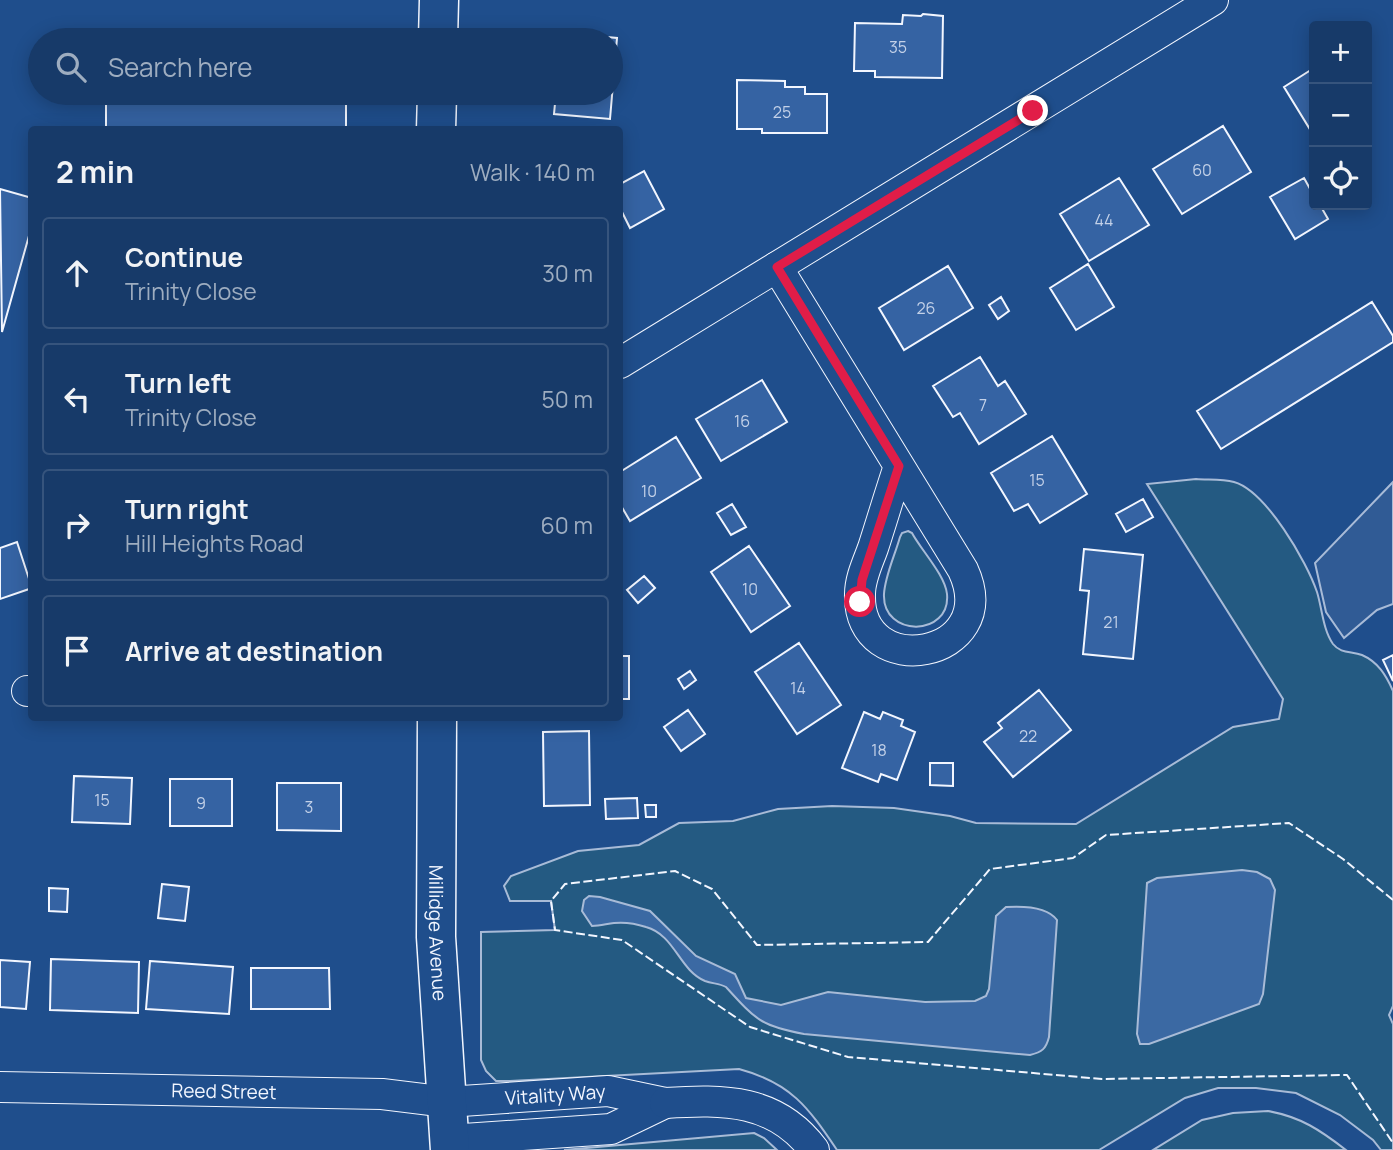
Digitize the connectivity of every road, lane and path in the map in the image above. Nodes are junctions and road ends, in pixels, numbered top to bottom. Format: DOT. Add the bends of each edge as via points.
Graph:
graph roads {
  1 [pos="439,0"];
  2 [pos="1213,0"];
  3 [pos="438,28"];
  4 [pos="437,105"];
  5 [pos="436,126"];
  6 [pos="777,267"];
  7 [pos="623,361"];
  8 [pos="899,466"];
  9 [pos="438,721"];
  10 [pos="0,1087"];
  11 [pos="447,1102"];
  12 [pos="665,1103"];
  13 [pos="449,1145"];
  14 [pos="814,1150"];
  1 -- 3 [label="street"];
  2 -- 6 [label="street"];
  4 -- 5 [label="street"];
  6 -- 7 [label="street"];
  6 -- 8 [label="street"];
  8 -- 8 [label="street" via="862,580 860,602 866,622 880,639 918,652 953,637 962,626 971,595 963,570"];
  9 -- 11 [label="street, Millidge Avenue" via="436,937"];
  10 -- 11 [label="street, Reed Street" via="382,1094"];
  11 -- 12 [label="street, Vitality Way" via="608,1091"];
  11 -- 13 [label="street, Millidge Avenue"];
  12 -- 13 [label="street, Vitality Way" via="611,1129"];
  12 -- 14 [label="street, Vitality Way" via="739,1104 774,1114 801,1133"];
}
